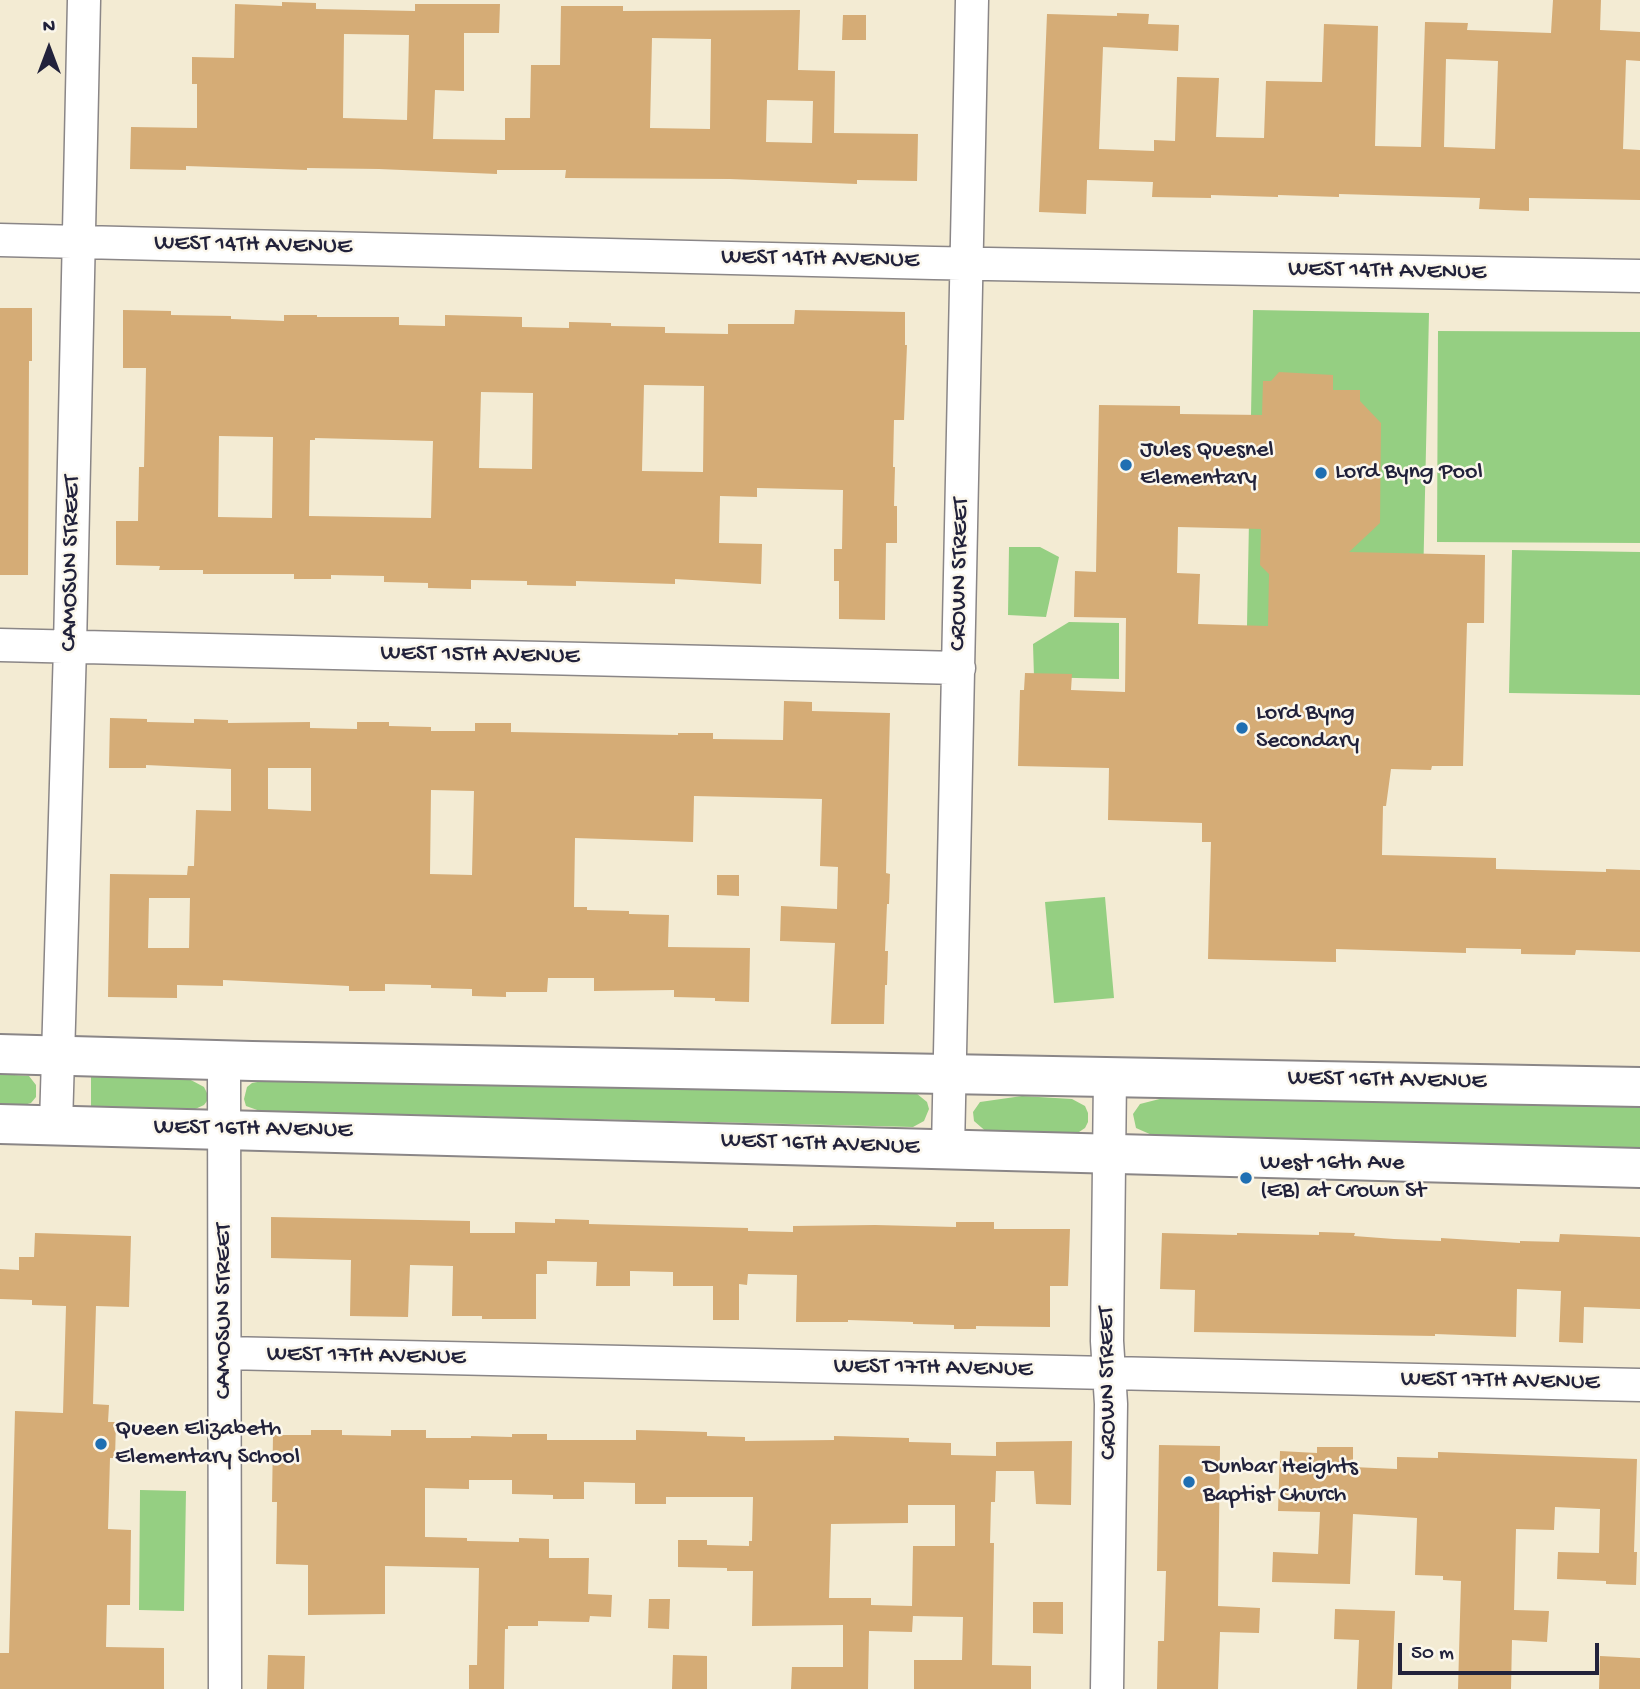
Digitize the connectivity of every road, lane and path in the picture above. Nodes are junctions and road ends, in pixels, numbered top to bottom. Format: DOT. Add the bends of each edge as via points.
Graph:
graph roads {
  1 [pos="84,0"];
  2 [pos="972,0"];
  3 [pos="0,240"];
  4 [pos="79,242"];
  5 [pos="968,264"];
  6 [pos="1640,276"];
  7 [pos="0,645"];
  8 [pos="70,647"];
  9 [pos="959,668"];
  10 [pos="0,1054"];
  11 [pos="58,1055"];
  12 [pos="224,1060"];
  13 [pos="950,1075"];
  14 [pos="1110,1076"];
  15 [pos="1640,1087"];
  16 [pos="0,1124"];
  17 [pos="56,1125"];
  18 [pos="225,1130"];
  19 [pos="948,1149"];
  20 [pos="1108,1154"];
  21 [pos="1640,1168"];
  22 [pos="225,1353"];
  23 [pos="1109,1373"];
  24 [pos="1640,1385"];
  25 [pos="225,1689"];
  26 [pos="1107,1689"];
  1 -- 4 [label="street, CAMOSUN STREET"];
  2 -- 5 [label="street, CROWN STREET"];
  3 -- 4 [label="street, WEST 14TH AVENUE"];
  4 -- 5 [label="street, WEST 14TH AVENUE"];
  4 -- 8 [label="street, CAMOSUN STREET"];
  5 -- 6 [label="street, WEST 14TH AVENUE"];
  5 -- 9 [label="street, CROWN STREET"];
  7 -- 8 [label="street, WEST 15TH AVENUE"];
  8 -- 9 [label="street, WEST 15TH AVENUE"];
  8 -- 11 [label="street, CAMOSUN STREET"];
  9 -- 13 [label="street, CROWN STREET"];
  10 -- 11 [label="main road, WEST 16TH AVENUE"];
  11 -- 12 [label="main road, WEST 16TH AVENUE"];
  11 -- 17 [label="street, CAMOSUN STREET"];
  12 -- 13 [label="main road, WEST 16TH AVENUE"];
  12 -- 18 [label="street, CAMOSUN STREET"];
  13 -- 14 [label="main road, WEST 16TH AVENUE"];
  13 -- 19 [label="street, CROWN STREET"];
  14 -- 15 [label="main road, WEST 16TH AVENUE"];
  14 -- 20 [label="street, CROWN STREET"];
  16 -- 17 [label="main road, WEST 16TH AVENUE"];
  17 -- 18 [label="main road, WEST 16TH AVENUE"];
  18 -- 19 [label="main road, WEST 16TH AVENUE"];
  18 -- 22 [label="street, CAMOSUN STREET"];
  19 -- 20 [label="main road, WEST 16TH AVENUE"];
  20 -- 21 [label="main road, WEST 16TH AVENUE"];
  20 -- 23 [label="street, CROWN STREET"];
  22 -- 23 [label="street, WEST 17TH AVENUE"];
  22 -- 25 [label="street, CAMOSUN STREET"];
  23 -- 24 [label="street, WEST 17TH AVENUE"];
  23 -- 26 [label="street, CROWN STREET"];
}
